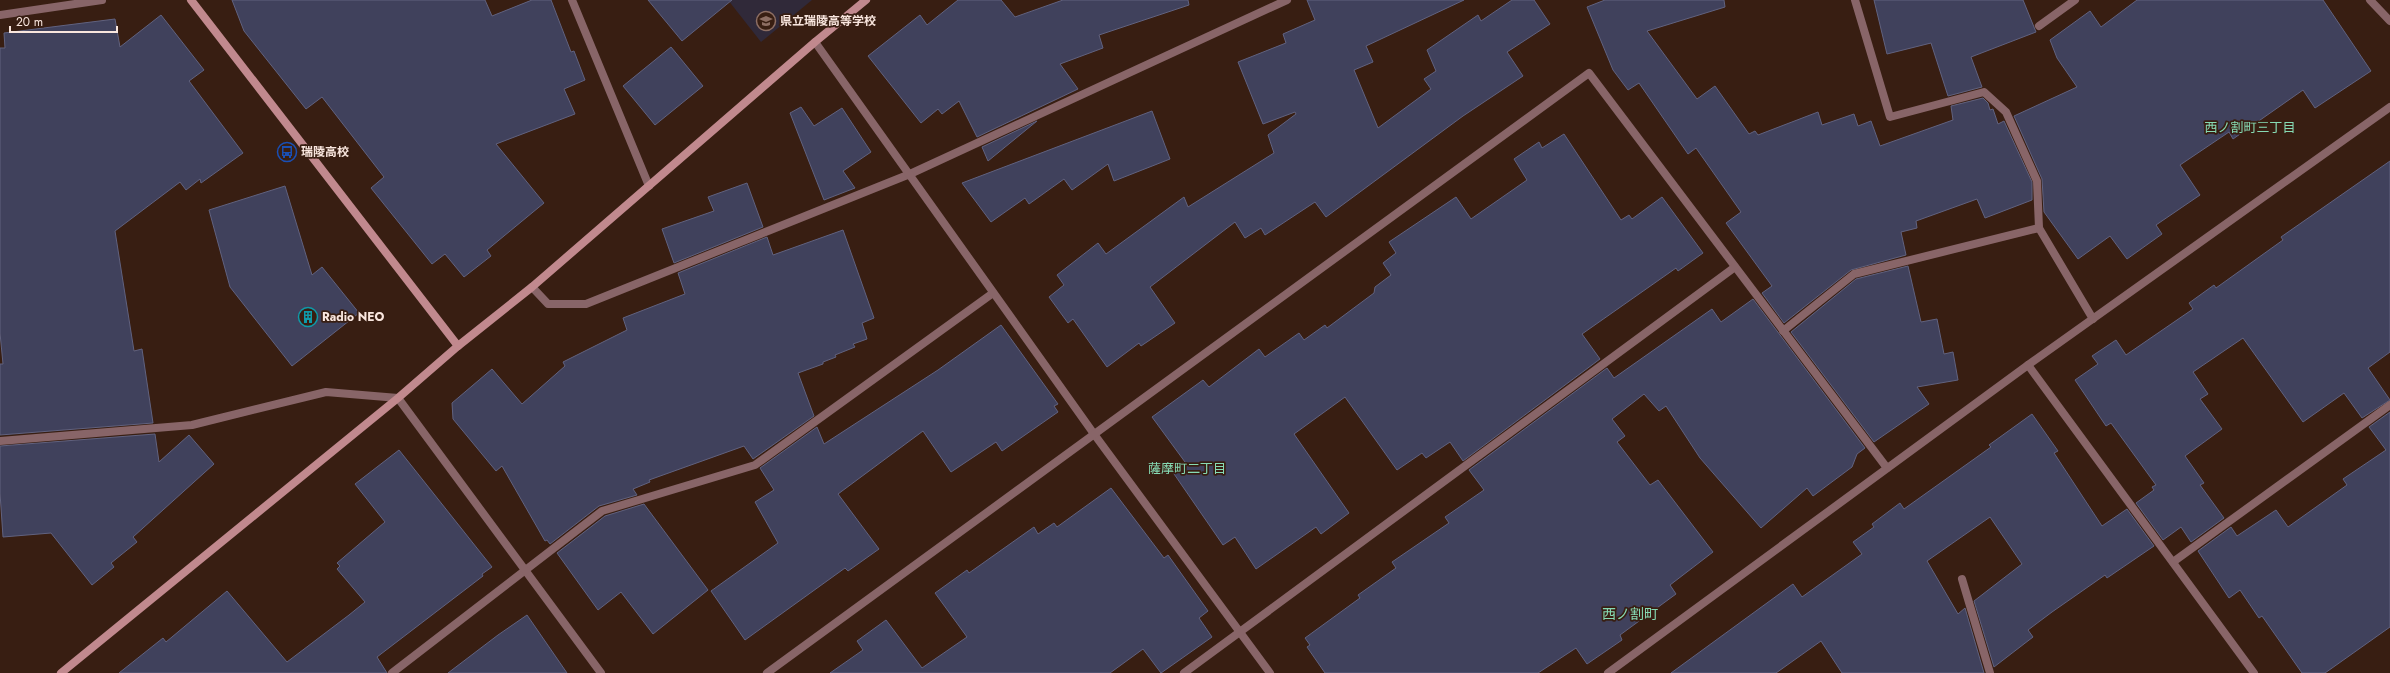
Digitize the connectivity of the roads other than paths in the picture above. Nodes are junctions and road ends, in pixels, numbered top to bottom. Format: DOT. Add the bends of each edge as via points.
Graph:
graph roads {
  1 [pos="102,0"];
  2 [pos="191,0"];
  3 [pos="572,0"];
  4 [pos="866,0"];
  5 [pos="1287,0"];
  6 [pos="1855,0"];
  7 [pos="2075,0"];
  8 [pos="2370,0"];
  9 [pos="0,15"];
  10 [pos="2390,21"];
  11 [pos="2039,26"];
  12 [pos="815,42"];
  13 [pos="2390,107"];
  14 [pos="910,174"];
  15 [pos="649,186"];
  16 [pos="2039,228"];
  17 [pos="1735,266"];
  18 [pos="532,287"];
  19 [pos="993,293"];
  20 [pos="2093,319"];
  21 [pos="1783,331"];
  22 [pos="458,346"];
  23 [pos="2028,365"];
  24 [pos="398,398"];
  25 [pos="2390,405"];
  26 [pos="1094,434"];
  27 [pos="0,441"];
  28 [pos="1887,468"];
  29 [pos="2173,562"];
  30 [pos="526,571"];
  31 [pos="1962,579"];
  32 [pos="1240,631"];
  33 [pos="61,673"];
  34 [pos="392,673"];
  35 [pos="601,673"];
  36 [pos="767,673"];
  37 [pos="1184,673"];
  38 [pos="1270,673"];
  39 [pos="1608,673"];
  40 [pos="1990,673"];
  41 [pos="2254,673"];
  1 -- 9 [label="street"];
  2 -- 22 [label="street"];
  3 -- 15 [label="street"];
  4 -- 12 [label="street"];
  5 -- 14 [label="street"];
  6 -- 16 [label="street" via="1890,117 1984,92 2006,112 2037,181"];
  7 -- 11 [label="street"];
  8 -- 10 [label="street"];
  12 -- 14 [label="street"];
  12 -- 15 [label="street"];
  13 -- 20 [label="street"];
  14 -- 18 [label="street" via="586,304 548,304"];
  14 -- 19 [label="street"];
  15 -- 18 [label="street"];
  16 -- 20 [label="street"];
  16 -- 21 [label="street" via="1854,274"];
  17 -- 21 [label="street"];
  17 -- 26 [label="street" via="1589,73"];
  17 -- 32 [label="street"];
  18 -- 22 [label="street"];
  19 -- 26 [label="street"];
  19 -- 30 [label="street" via="755,465 602,511"];
  20 -- 23 [label="street"];
  21 -- 28 [label="street"];
  22 -- 24 [label="street"];
  23 -- 28 [label="street"];
  23 -- 29 [label="street"];
  24 -- 27 [label="street" via="326,392 192,424"];
  24 -- 30 [label="street"];
  24 -- 33 [label="street"];
  25 -- 29 [label="street"];
  26 -- 32 [label="street"];
  26 -- 36 [label="street"];
  28 -- 39 [label="street"];
  29 -- 41 [label="street"];
  30 -- 34 [label="street"];
  30 -- 35 [label="street"];
  31 -- 40 [label="street"];
  32 -- 37 [label="street"];
  32 -- 38 [label="street"];
}
